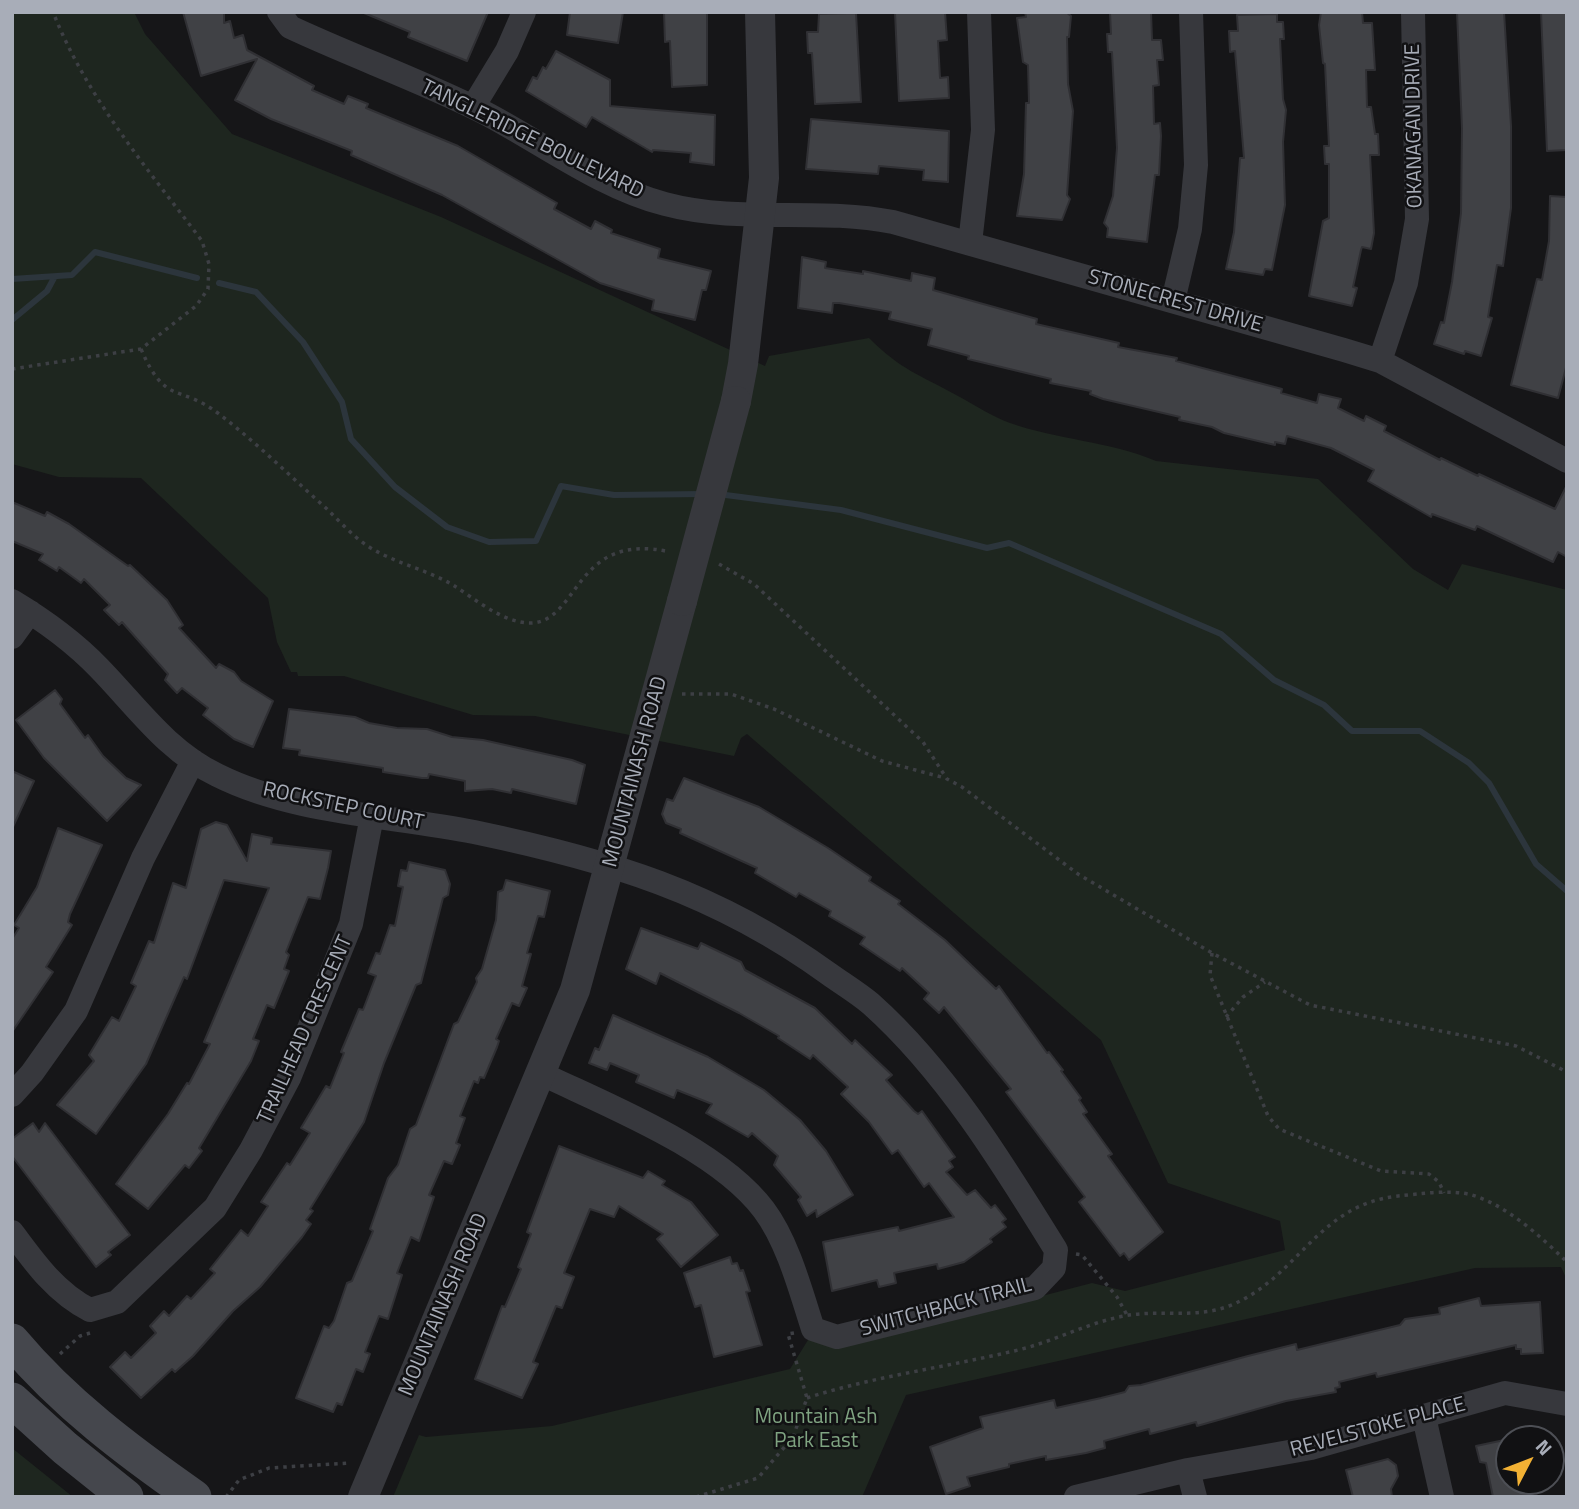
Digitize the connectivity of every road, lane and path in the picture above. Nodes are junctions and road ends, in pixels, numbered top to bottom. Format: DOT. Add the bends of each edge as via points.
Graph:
graph roads {
  1 [pos="53,12"];
  2 [pos="279,12"];
  3 [pos="524,12"];
  4 [pos="760,12"];
  5 [pos="979,12"];
  6 [pos="1191,12"];
  7 [pos="1413,12"];
  8 [pos="473,107"];
  9 [pos="761,214"];
  10 [pos="970,243"];
  11 [pos="1173,302"];
  12 [pos="141,349"];
  13 [pos="1380,361"];
  14 [pos="12,369"];
  15 [pos="1567,461"];
  16 [pos="679,554"];
  17 [pos="706,561"];
  18 [pos="21,607"];
  19 [pos="12,637"];
  20 [pos="657,694"];
  21 [pos="193,761"];
  22 [pos="947,779"];
  23 [pos="372,816"];
  24 [pos="611,866"];
  25 [pos="1212,953"];
  26 [pos="1265,982"];
  27 [pos="1226,1017"];
  28 [pos="1567,1072"];
  29 [pos="541,1074"];
  30 [pos="12,1094"];
  31 [pos="1444,1194"];
  32 [pos="12,1232"];
  33 [pos="1056,1250"];
  34 [pos="1567,1262"];
  35 [pos="90,1310"];
  36 [pos="1127,1315"];
  37 [pos="813,1329"];
  38 [pos="12,1341"];
  39 [pos="52,1361"];
  40 [pos="807,1398"];
  41 [pos="12,1400"];
  42 [pos="1567,1404"];
  43 [pos="1424,1417"];
  44 [pos="354,1465"];
  45 [pos="1188,1471"];
  46 [pos="126,1497"];
  47 [pos="194,1497"];
  48 [pos="226,1497"];
  49 [pos="363,1497"];
  50 [pos="696,1497"];
  51 [pos="1076,1497"];
  52 [pos="1195,1497"];
  53 [pos="1442,1497"];
  1 -- 12 [label="path" via="69,52 107,116 202,241 209,264 208,289 196,306"];
  2 -- 8 [label="street, TANGLERIDGE BOULEVARD" via="290,27"];
  3 -- 8 [label="street" via="508,51"];
  4 -- 9 [label="street, MOUNTAINASH ROAD" via="765,148"];
  5 -- 10 [label="street" via="983,141"];
  6 -- 11 [label="street" via="1196,165 1190,229"];
  7 -- 13 [label="street, OKANAGAN DRIVE" via="1417,219 1406,283"];
  8 -- 9 [label="street, TANGLERIDGE BOULEVARD" via="637,195 729,215"];
  9 -- 10 [label="street, STONECREST DRIVE" via="866,217"];
  9 -- 20 [label="street, MOUNTAINASH ROAD, bridge" via="736,401"];
  10 -- 11 [label="street, STONECREST DRIVE"];
  11 -- 13 [label="street, STONECREST DRIVE"];
  12 -- 14 [label="path"];
  12 -- 16 [label="path" via="162,386 217,412 365,544 520,621 549,617 594,566 614,552"];
  13 -- 15 [label="street, STONECREST DRIVE"];
  17 -- 22 [label="path" via="754,584 923,742"];
  18 -- 19 [label="street"];
  18 -- 21 [label="street, ROCKSTEP COURT" via="97,666 172,747"];
  20 -- 22 [label="path" via="731,694 774,709 882,761"];
  20 -- 24 [label="street, MOUNTAINASH ROAD"];
  21 -- 23 [label="street, ROCKSTEP COURT" via="257,790"];
  21 -- 30 [label="street" via="143,858 76,1011"];
  22 -- 25 [label="path" via="1078,874"];
  23 -- 24 [label="street, ROCKSTEP COURT" via="473,832"];
  23 -- 35 [label="street, TRAILHEAD CRESCENT" via="351,924 289,1078 251,1150 215,1208 117,1302"];
  24 -- 29 [label="street, MOUNTAINASH ROAD" via="575,990"];
  24 -- 33 [label="street" via="680,888 741,916 870,1004 928,1064"];
  25 -- 26 [label="path"];
  25 -- 27 [label="path" via="1210,975"];
  26 -- 27 [label="path" via="1243,997"];
  26 -- 28 [label="path" via="1310,1005 1516,1046"];
  27 -- 31 [label="path" via="1268,1116 1279,1129 1381,1171 1429,1174"];
  29 -- 37 [label="street" via="715,1163 765,1210 792,1264"];
  29 -- 49 [label="street, MOUNTAINASH ROAD"];
  31 -- 34 [label="path" via="1472,1195 1505,1212 1536,1232"];
  31 -- 36 [label="path" via="1395,1196 1349,1210 1326,1226 1288,1267 1229,1306 1203,1313"];
  32 -- 35 [label="street" via="71,1301"];
  33 -- 36 [label="path" via="1082,1255"];
  33 -- 37 [label="street, SWITCHBACK TRAIL" via="1054,1268 1035,1288 837,1337"];
  35 -- 39 [label="path" via="98,1331 80,1336"];
  36 -- 40 [label="path" via="1087,1324 1021,1349"];
  37 -- 40 [label="path" via="788,1334"];
  38 -- 47 [label="main road" via="76,1408"];
  40 -- 50 [label="path" via="793,1437 758,1478"];
  41 -- 46 [label="main road"];
  42 -- 43 [label="street, REVELSTOKE PLACE" via="1505,1393"];
  43 -- 45 [label="street, REVELSTOKE PLACE" via="1311,1448"];
  43 -- 53 [label="street"];
  44 -- 48 [label="path" via="269,1468 239,1480"];
  45 -- 51 [label="street, REVELSTOKE PLACE"];
  45 -- 52 [label="street"];
}
